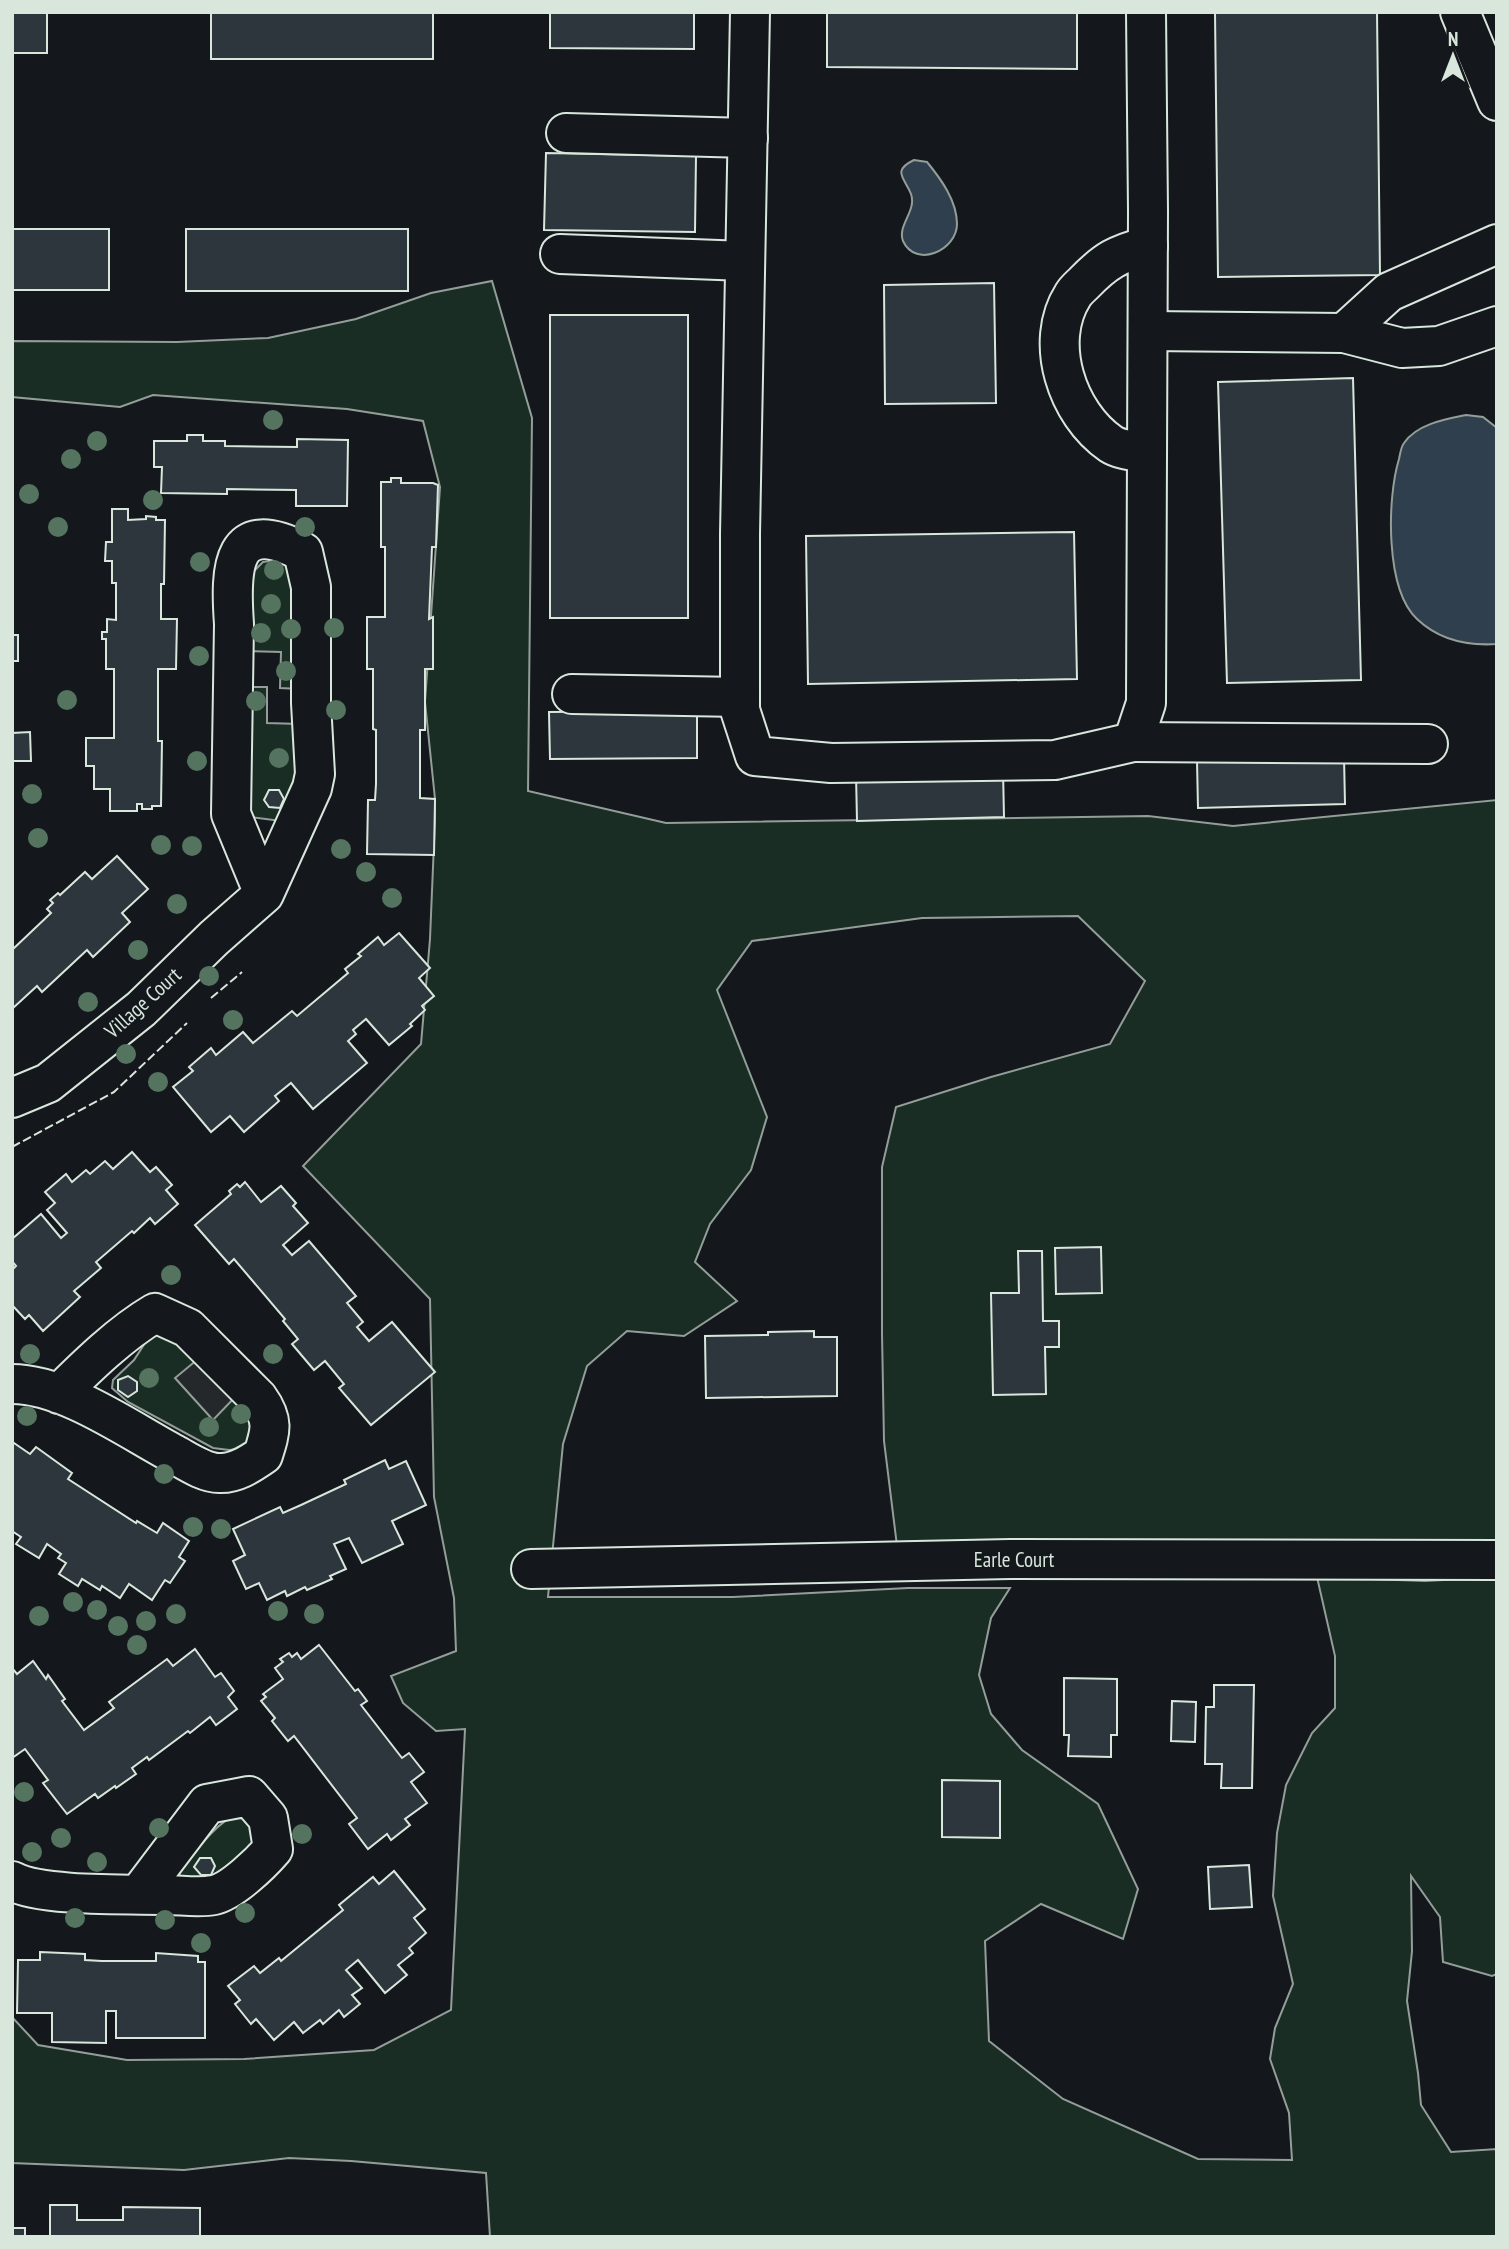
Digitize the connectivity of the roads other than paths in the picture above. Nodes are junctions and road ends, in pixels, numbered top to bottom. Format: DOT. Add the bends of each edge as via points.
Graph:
graph roads {
  1 [pos="750,12"];
  2 [pos="1146,12"];
  3 [pos="1460,12"];
  4 [pos="1497,101"];
  5 [pos="566,133"];
  6 [pos="748,138"];
  7 [pos="1497,244"];
  8 [pos="1149,246"];
  9 [pos="560,254"];
  10 [pos="745,261"];
  11 [pos="1497,326"];
  12 [pos="1148,331"];
  13 [pos="1344,333"];
  14 [pos="1147,453"];
  15 [pos="572,694"];
  16 [pos="740,697"];
  17 [pos="1133,742"];
  18 [pos="1427,744"];
  19 [pos="264,894"];
  20 [pos="12,1098"];
  21 [pos="12,1384"];
  22 [pos="59,1394"];
  23 [pos="1497,1560"];
  24 [pos="531,1569"];
  25 [pos="12,1881"];
  26 [pos="139,1894"];
  1 -- 6 [label="street"];
  2 -- 8 [label="street"];
  3 -- 4 [label="street"];
  5 -- 6 [label="street"];
  6 -- 10 [label="street"];
  7 -- 13 [label="street" via="1389,292"];
  8 -- 12 [label="street"];
  8 -- 14 [label="street" via="1102,264 1073,294 1060,326 1068,389 1084,421 1113,445"];
  9 -- 10 [label="street"];
  10 -- 16 [label="street"];
  11 -- 13 [label="street" via="1439,346 1402,348"];
  12 -- 13 [label="street"];
  12 -- 14 [label="street"];
  14 -- 17 [label="street" via="1146,704"];
  15 -- 16 [label="street"];
  16 -- 17 [label="street" via="755,756 831,763 1055,760"];
  17 -- 18 [label="street"];
  19 -- 19 [label="street" via="312,788 314,774 309,570 303,552 275,539 253,541 239,551 232,601 231,814"];
  19 -- 20 [label="street, Village Court" via="141,1009 48,1083"];
  21 -- 22 [label="street"];
  22 -- 22 [label="street" via="107,1415 195,1466 218,1473 243,1468 263,1455 271,1430 268,1410 258,1398 188,1328 155,1313"];
  23 -- 24 [label="street, Earle Court" via="1010,1559"];
  25 -- 26 [label="street" via="45,1889"];
}
